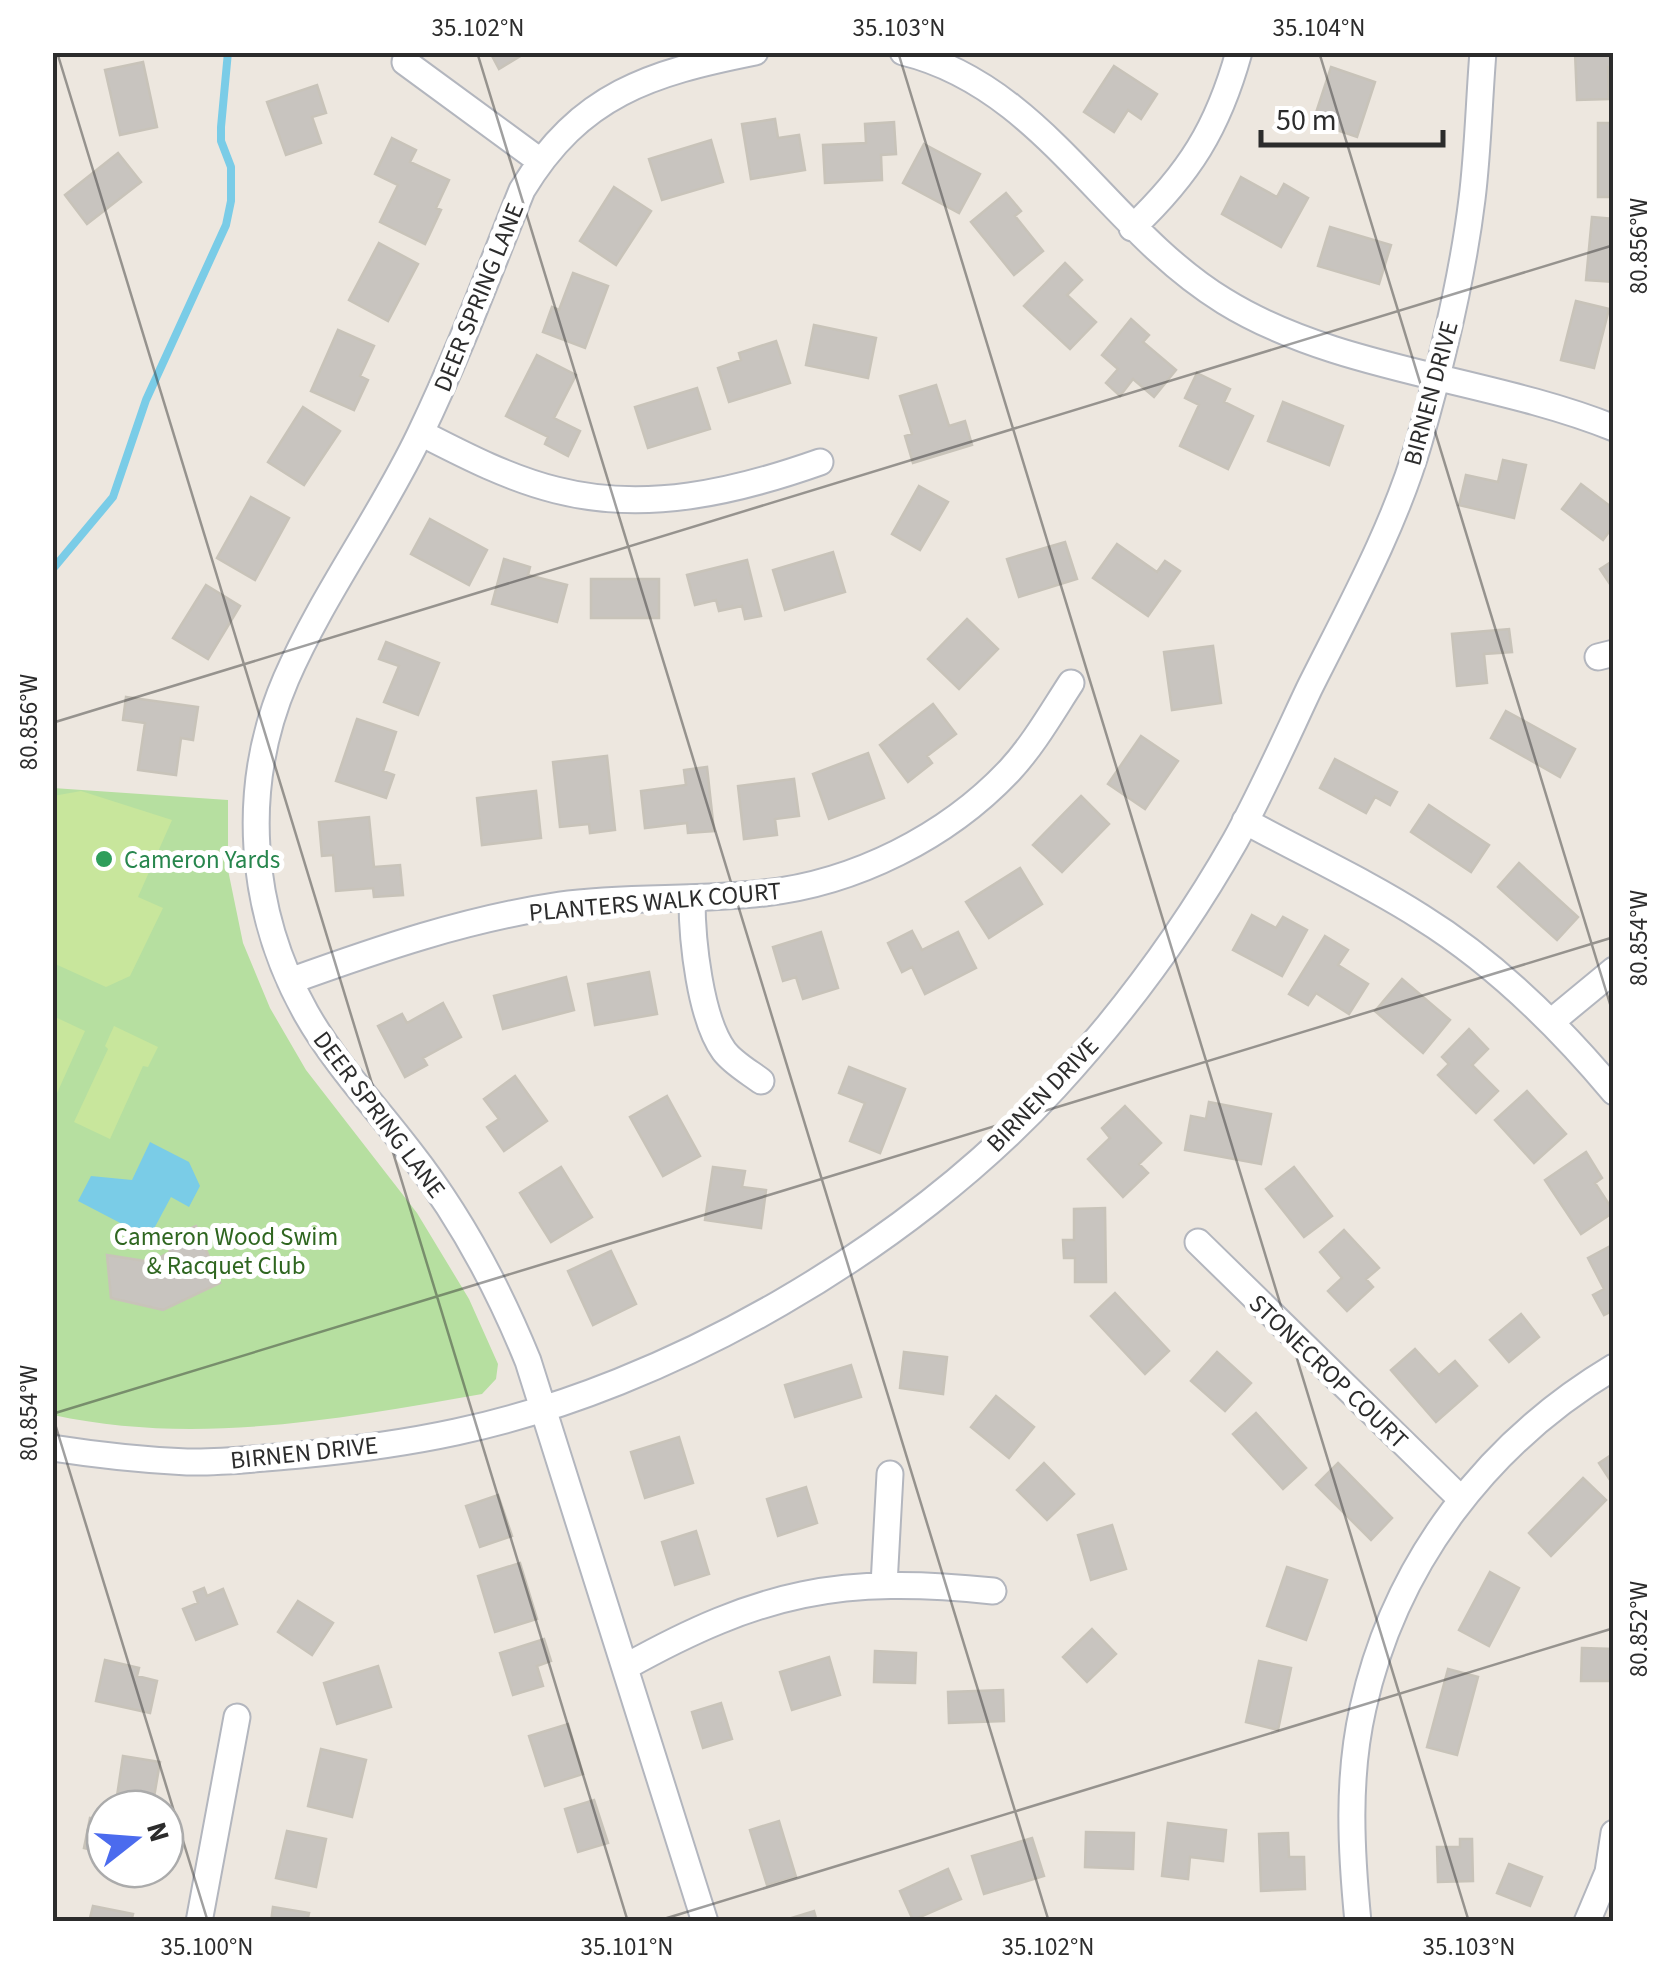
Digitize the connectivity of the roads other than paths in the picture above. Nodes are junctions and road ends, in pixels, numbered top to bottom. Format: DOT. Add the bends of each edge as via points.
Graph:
graph roads {
  1 [pos="755,52"];
  2 [pos="903,52"];
  3 [pos="1238,52"];
  4 [pos="1474,52"];
  5 [pos="1483,52"];
  6 [pos="405,62"];
  7 [pos="1478,115"];
  8 [pos="540,160"];
  9 [pos="1132,228"];
  10 [pos="1437,376"];
  11 [pos="1614,428"];
  12 [pos="421,433"];
  13 [pos="820,462"];
  14 [pos="1071,683"];
  15 [pos="1244,822"];
  16 [pos="692,899"];
  17 [pos="1614,970"];
  18 [pos="290,980"];
  19 [pos="1551,1022"];
  20 [pos="761,1081"];
  21 [pos="1614,1092"];
  22 [pos="1198,1242"];
  23 [pos="1614,1367"];
  24 [pos="544,1408"];
  25 [pos="52,1448"];
  26 [pos="890,1474"];
  27 [pos="1461,1498"];
  28 [pos="884,1585"];
  29 [pos="993,1591"];
  30 [pos="626,1666"];
  31 [pos="237,1717"];
  32 [pos="1614,1833"];
  33 [pos="199,1922"];
  34 [pos="705,1922"];
  35 [pos="1358,1922"];
  36 [pos="1587,1922"];
  1 -- 8 [label="street, DEER SPRING LANE" via="628,88 574,124"];
  2 -- 9 [label="street" via="980,83 1041,130"];
  3 -- 9 [label="street" via="1206,141"];
  4 -- 7 [label="street, BIRNEN DRIVE"];
  5 -- 7 [label="street, BIRNEN DRIVE"];
  6 -- 8 [label="street"];
  7 -- 10 [label="street, BIRNEN DRIVE" via="1467,232"];
  8 -- 12 [label="street, DEER SPRING LANE"];
  9 -- 10 [label="street" via="1174,267 1268,324"];
  10 -- 11 [label="street"];
  10 -- 15 [label="street, BIRNEN DRIVE" via="1415,456 1374,553"];
  12 -- 13 [label="street" via="499,470 600,498 715,494"];
  12 -- 18 [label="street, DEER SPRING LANE" via="295,660 269,729 256,818 257,866 265,914"];
  14 -- 16 [label="street, PLANTERS WALK COURT" via="1010,770 926,837 849,874 800,888"];
  15 -- 19 [label="street" via="1420,916"];
  15 -- 24 [label="street, BIRNEN DRIVE" via="1176,933 1092,1044 1033,1111 967,1170 860,1253 769,1310"];
  16 -- 18 [label="street, PLANTERS WALK COURT" via="591,902 476,920"];
  16 -- 20 [label="street" via="700,983 722,1048"];
  17 -- 19 [label="street"];
  18 -- 24 [label="street, DEER SPRING LANE" via="333,1056 412,1154 478,1254"];
  19 -- 21 [label="street"];
  22 -- 27 [label="street, STONECROP COURT"];
  23 -- 27 [label="street" via="1538,1420"];
  24 -- 25 [label="street, BIRNEN DRIVE" via="454,1433 224,1461"];
  24 -- 30 [label="street, DEER SPRING LANE"];
  26 -- 28 [label="street"];
  27 -- 35 [label="street" via="1400,1598 1362,1709 1353,1788"];
  28 -- 29 [label="street"];
  28 -- 30 [label="street" via="782,1597 730,1614"];
  30 -- 34 [label="street, DEER SPRING LANE"];
  31 -- 33 [label="street"];
  32 -- 36 [label="street" via="1608,1872"];
}
